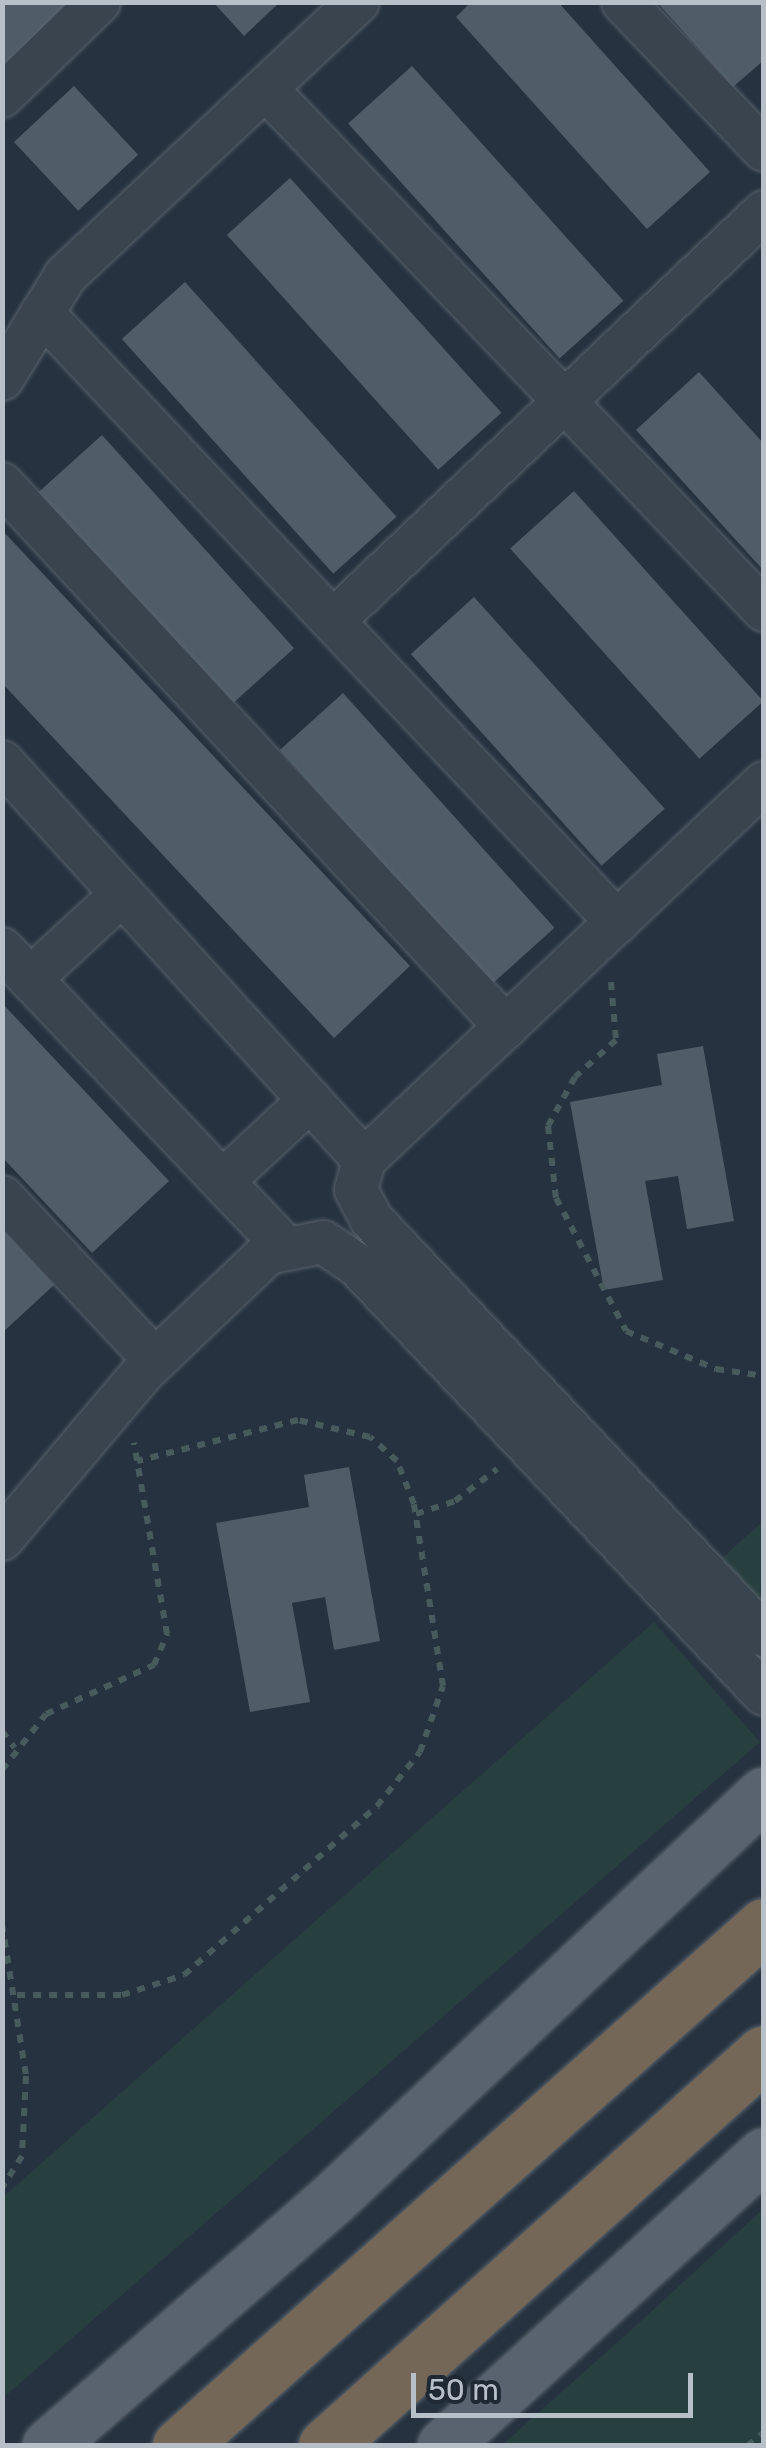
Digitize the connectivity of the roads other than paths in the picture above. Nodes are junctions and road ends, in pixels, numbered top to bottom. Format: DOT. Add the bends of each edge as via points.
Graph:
graph roads {
  1 [pos="99,2"];
  2 [pos="358,2"];
  3 [pos="623,2"];
  4 [pos="266,89"];
  5 [pos="2,96"];
  6 [pos="764,150"];
  7 [pos="764,212"];
  8 [pos="42,313"];
  9 [pos="2,378"];
  10 [pos="565,401"];
  11 [pos="2,484"];
  12 [pos="764,610"];
  13 [pos="333,621"];
  14 [pos="2,762"];
  15 [pos="764,783"];
  16 [pos="122,894"];
  17 [pos="610,930"];
  18 [pos="16,964"];
  19 [pos="506,1027"];
  20 [pos="310,1100"];
  21 [pos="364,1160"];
  22 [pos="223,1181"];
  23 [pos="2,1197"];
  24 [pos="283,1245"];
  25 [pos="155,1360"];
  26 [pos="2,1539"];
  27 [pos="764,1635"];
  28 [pos="764,1694"];
  29 [pos="764,1794"];
  30 [pos="764,1926"];
  31 [pos="764,2053"];
  32 [pos="764,2155"];
  33 [pos="50,2446"];
  34 [pos="180,2446"];
  35 [pos="326,2446"];
  36 [pos="444,2446"];
  1 -- 5 [label="street"];
  2 -- 4 [label="street"];
  3 -- 6 [label="street"];
  4 -- 8 [label="street" via="65,276"];
  4 -- 10 [label="street"];
  7 -- 10 [label="street"];
  8 -- 9 [label="street"];
  8 -- 13 [label="street"];
  10 -- 12 [label="street"];
  10 -- 13 [label="street"];
  11 -- 19 [label="street"];
  13 -- 17 [label="street"];
  14 -- 16 [label="street"];
  15 -- 17 [label="street"];
  16 -- 18 [label="street"];
  16 -- 20 [label="street"];
  17 -- 19 [label="street"];
  18 -- 22 [label="street"];
  19 -- 21 [label="street"];
  20 -- 21 [label="street"];
  20 -- 22 [label="street"];
  21 -- 27 [label="street" via="356,1190 372,1220"];
  22 -- 24 [label="street"];
  23 -- 25 [label="street"];
  24 -- 25 [label="street"];
  24 -- 28 [label="street" via="341,1250"];
  25 -- 26 [label="street"];
  29 -- 33 [label="main road" via="331,2200"];
  30 -- 34 [label="highway"];
  31 -- 35 [label="highway"];
  32 -- 36 [label="main road"];
}
